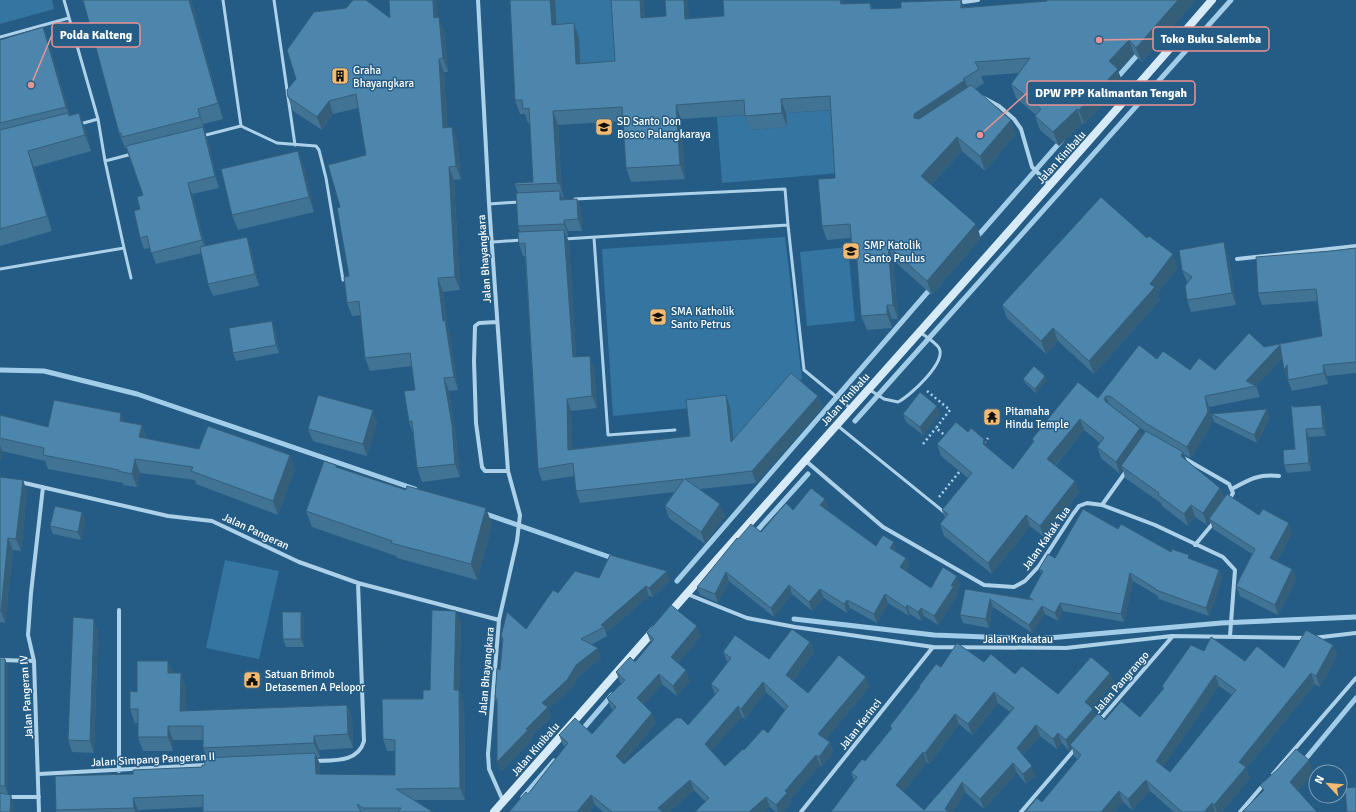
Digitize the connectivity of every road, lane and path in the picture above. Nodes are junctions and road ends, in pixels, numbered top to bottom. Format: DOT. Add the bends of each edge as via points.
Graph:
graph roads {
  1 [pos="64,0"];
  2 [pos="223,0"];
  3 [pos="274,0"];
  4 [pos="478,0"];
  5 [pos="978,0"];
  6 [pos="1212,0"];
  7 [pos="953,3"];
  8 [pos="69,18"];
  9 [pos="0,37"];
  10 [pos="976,95"];
  11 [pos="98,119"];
  12 [pos="76,124"];
  13 [pos="241,126"];
  14 [pos="196,138"];
  15 [pos="295,146"];
  16 [pos="135,153"];
  17 [pos="105,161"];
  18 [pos="1050,186"];
  19 [pos="567,200"];
  20 [pos="520,202"];
  21 [pos="489,204"];
  22 [pos="788,224"];
  23 [pos="594,238"];
  24 [pos="563,239"];
  25 [pos="524,240"];
  26 [pos="493,242"];
  27 [pos="1356,246"];
  28 [pos="124,248"];
  29 [pos="1237,259"];
  30 [pos="0,269"];
  31 [pos="131,278"];
  32 [pos="343,280"];
  33 [pos="497,322"];
  34 [pos="919,332"];
  35 [pos="919,384"];
  36 [pos="869,389"];
  37 [pos="850,408"];
  38 [pos="836,424"];
  39 [pos="936,428"];
  40 [pos="675,430"];
  41 [pos="988,438"];
  42 [pos="953,442"];
  43 [pos="923,444"];
  44 [pos="982,445"];
  45 [pos="1178,455"];
  46 [pos="805,460"];
  47 [pos="1132,464"];
  48 [pos="508,472"];
  49 [pos="960,472"];
  50 [pos="1279,476"];
  51 [pos="14,481"];
  52 [pos="42,487"];
  53 [pos="1232,489"];
  54 [pos="933,504"];
  55 [pos="1102,505"];
  56 [pos="1225,506"];
  57 [pos="944,512"];
  58 [pos="1217,518"];
  59 [pos="1195,545"];
  60 [pos="358,583"];
  61 [pos="686,594"];
  62 [pos="119,610"];
  63 [pos="499,620"];
  64 [pos="1356,634"];
  65 [pos="1172,636"];
  66 [pos="1230,636"];
  67 [pos="933,647"];
  68 [pos="0,660"];
  69 [pos="34,661"];
  70 [pos="1356,678"];
  71 [pos="1094,727"];
  72 [pos="1078,745"];
  73 [pos="309,761"];
  74 [pos="210,765"];
  75 [pos="119,770"];
  76 [pos="39,774"];
  77 [pos="1270,777"];
  78 [pos="1266,783"];
  79 [pos="38,797"];
  80 [pos="0,798"];
  81 [pos="504,801"];
  82 [pos="39,812"];
  83 [pos="494,812"];
  84 [pos="801,812"];
  85 [pos="1021,812"];
  86 [pos="1240,812"];
  1 -- 8 [label="lane"];
  2 -- 13 [label="lane"];
  3 -- 15 [label="lane"];
  4 -- 21 [label="street, Jalan Bhayangkara"];
  5 -- 7 [label="street"];
  6 -- 18 [label="street, Jalan Kinibalu"];
  8 -- 9 [label="lane"];
  8 -- 11 [label="lane"];
  10 -- 18 [label="street" via="986,98 1014,119 1021,129 1032,167"];
  11 -- 12 [label="lane"];
  11 -- 17 [label="lane"];
  13 -- 14 [label="lane"];
  13 -- 15 [label="lane" via="277,143"];
  15 -- 32 [label="lane" via="316,146 319,150"];
  16 -- 17 [label="lane"];
  17 -- 28 [label="lane"];
  18 -- 34 [label="street, Jalan Kinibalu"];
  19 -- 22 [label="lane" via="785,189"];
  20 -- 21 [label="lane"];
  21 -- 26 [label="street, Jalan Bhayangkara"];
  22 -- 23 [label="lane"];
  22 -- 37 [label="lane" via="804,370"];
  23 -- 24 [label="lane"];
  23 -- 40 [label="lane" via="608,435"];
  25 -- 26 [label="lane"];
  26 -- 33 [label="street, Jalan Bhayangkara"];
  27 -- 29 [label="street"];
  28 -- 30 [label="lane"];
  28 -- 31 [label="lane"];
  33 -- 48 [label="street, Jalan Bhayangkara"];
  33 -- 48 [label="street" via="479,322 475,326 476,422 482,467 485,471"];
  34 -- 35 [label="lane" via="939,348 941,356 938,364"];
  34 -- 36 [label="street, Jalan Kinibalu"];
  35 -- 36 [label="lane" via="898,402 884,399"];
  35 -- 39 [label="path" via="950,410"];
  36 -- 37 [label="street, Jalan Kinibalu"];
  37 -- 38 [label="street, Jalan Kinibalu"];
  38 -- 46 [label="street, Jalan Kinibalu"];
  38 -- 54 [label="lane"];
  39 -- 42 [label="path"];
  39 -- 43 [label="path"];
  41 -- 44 [label="path"];
  45 -- 53 [label="street" via="1211,472"];
  46 -- 55 [label="street, Jalan Kakak Tua" via="883,527 984,585 1014,587 1025,582 1039,566 1079,506 1087,503"];
  46 -- 61 [label="street, Jalan Kinibalu"];
  47 -- 55 [label="street"];
  48 -- 63 [label="street, Jalan Bhayangkara" via="520,515 517,541"];
  49 -- 54 [label="path"];
  50 -- 53 [label="street" via="1264,474"];
  51 -- 52 [label="street, Jalan Pangeran"];
  52 -- 60 [label="street, Jalan Pangeran" via="168,516 212,521 299,562"];
  52 -- 69 [label="street, Jalan Pangeran IV" via="28,635"];
  53 -- 56 [label="street" via="1233,493"];
  54 -- 57 [label="lane"];
  55 -- 59 [label="street, Jalan Kakak Tua" via="1155,525"];
  58 -- 59 [label="street"];
  59 -- 66 [label="street, Jalan Kakak Tua" via="1223,557 1235,570"];
  60 -- 63 [label="street, Jalan Pangeran"];
  60 -- 73 [label="street" via="364,741 362,750 356,755 340,760"];
  61 -- 67 [label="street, Jalan Krakatau" via="747,618"];
  61 -- 81 [label="street, Jalan Kinibalu"];
  62 -- 75 [label="street"];
  63 -- 81 [label="street, Jalan Bhayangkara" via="488,754 489,769"];
  64 -- 66 [label="street, Jalan Krakatau" via="1313,638"];
  65 -- 66 [label="street, Jalan Krakatau"];
  65 -- 67 [label="street, Jalan Krakatau" via="1066,648"];
  65 -- 71 [label="street, Jalan Pangrango"];
  67 -- 84 [label="street, Jalan Kerinci"];
  68 -- 69 [label="street"];
  69 -- 76 [label="street, Jalan Pangeran IV"];
  70 -- 77 [label="street"];
  72 -- 85 [label="street"];
  74 -- 75 [label="street, Jalan Simpang Pangeran II"];
  75 -- 76 [label="street, Jalan Simpang Pangeran II"];
  76 -- 79 [label="street, Jalan Pangeran IV"];
  78 -- 86 [label="street"];
  79 -- 80 [label="street"];
  79 -- 82 [label="street, Jalan Pangeran IV"];
  81 -- 83 [label="street, Jalan Kinibalu"];
}
